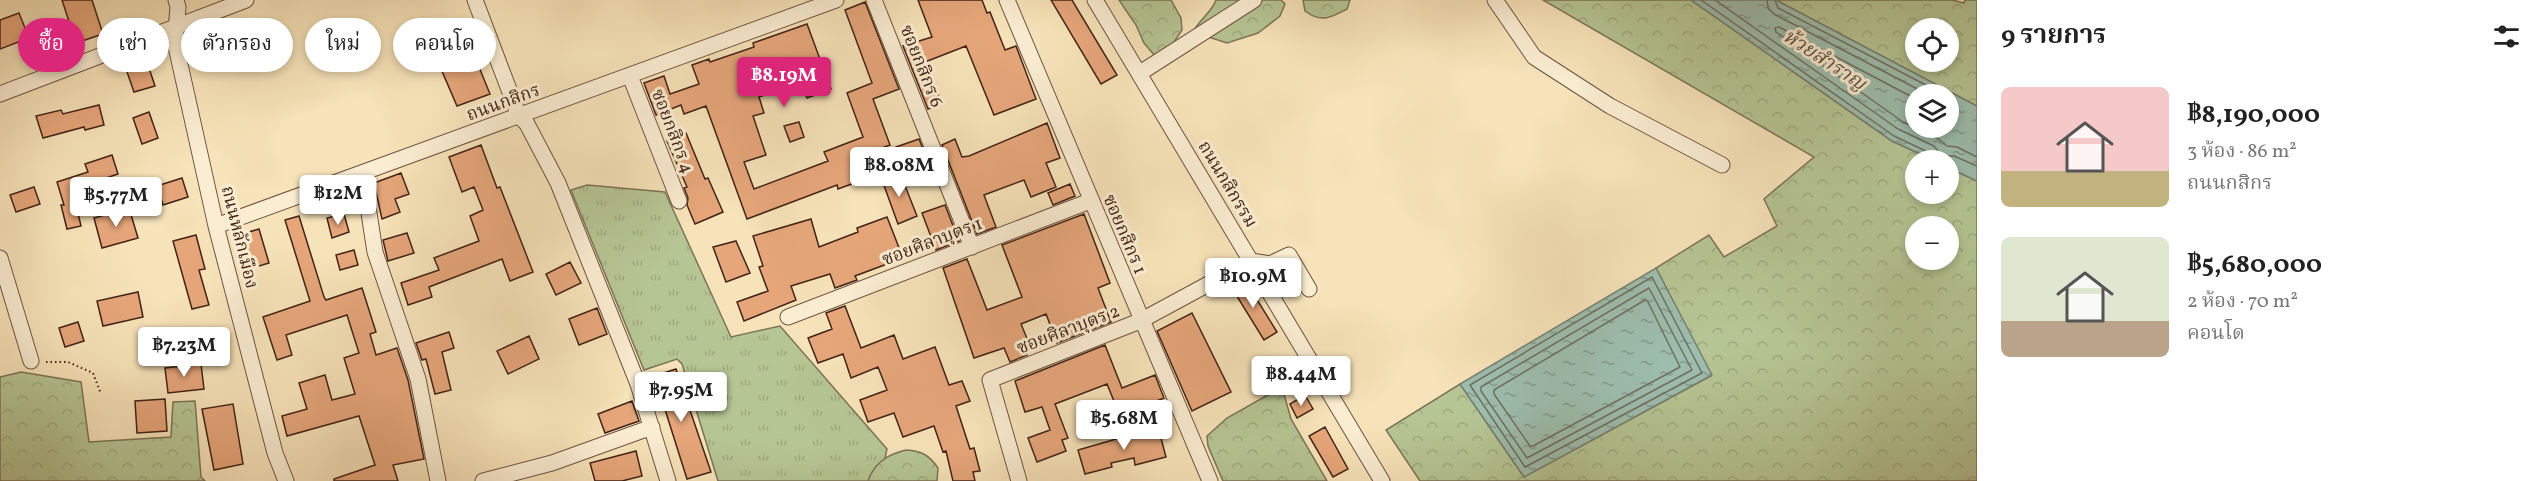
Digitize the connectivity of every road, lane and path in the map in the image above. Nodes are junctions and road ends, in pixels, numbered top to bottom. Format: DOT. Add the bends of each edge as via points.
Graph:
graph roads {
  1 [pos="176,0"];
  2 [pos="246,0"];
  3 [pos="475,0"];
  4 [pos="836,0"];
  5 [pos="874,0"];
  6 [pos="1007,0"];
  7 [pos="1095,0"];
  8 [pos="1254,0"];
  9 [pos="1495,0"];
  10 [pos="177,26"];
  11 [pos="1140,73"];
  12 [pos="630,76"];
  13 [pos="0,94"];
  14 [pos="519,116"];
  15 [pos="1722,165"];
  16 [pos="363,174"];
  17 [pos="679,201"];
  18 [pos="1090,201"];
  19 [pos="216,226"];
  20 [pos="972,247"];
  21 [pos="0,258"];
  22 [pos="1251,261"];
  23 [pos="1309,289"];
  24 [pos="6,300"];
  25 [pos="788,317"];
  26 [pos="1140,321"];
  27 [pos="31,361"];
  28 [pos="101,394"];
  29 [pos="652,427"];
  30 [pos="286,481"];
  31 [pos="438,481"];
  32 [pos="483,481"];
  33 [pos="668,481"];
  34 [pos="1019,481"];
  35 [pos="1210,481"];
  36 [pos="1382,481"];
  1 -- 10 [label="street, ถนนหลักเมือง"];
  2 -- 10 [label="street"];
  3 -- 14 [label="street"];
  4 -- 12 [label="street, ถนนกสิกร"];
  5 -- 20 [label="street, ซอยกสิกร 6"];
  6 -- 18 [label="street, ซอยกสิกร 1"];
  7 -- 11 [label="street, ถนนกสิกรรม"];
  8 -- 11 [label="street"];
  9 -- 15 [label="street" via="1534,57 1610,106"];
  10 -- 13 [label="street"];
  10 -- 19 [label="street, ถนนหลักเมือง" via="175,42"];
  11 -- 22 [label="street, ถนนกสิกรรม"];
  12 -- 14 [label="street, ถนนกสิกร"];
  12 -- 17 [label="street, ซอยกสิกร 4"];
  14 -- 16 [label="street, ถนนกสิกร"];
  14 -- 29 [label="street" via="558,183"];
  16 -- 19 [label="street, ถนนกสิกร"];
  16 -- 31 [label="street" via="375,252 418,379"];
  18 -- 20 [label="street, ซอยศิลาบุตร 1"];
  18 -- 26 [label="street, ซอยกสิกร 1"];
  19 -- 30 [label="street, ถนนหลักเมือง" via="275,453"];
  20 -- 25 [label="street, ซอยศิลาบุตร 1"];
  21 -- 24 [label="street"];
  22 -- 23 [label="street" via="1270,264 1289,255"];
  22 -- 26 [label="street, ซอยศิลาบุตร 2"];
  22 -- 36 [label="street, ถนนกสิกรรม"];
  24 -- 27 [label="street"];
  26 -- 34 [label="street, ซอยศิลาบุตร 2" via="990,380"];
  26 -- 35 [label="street, ซอยกสิกร 1"];
  27 -- 28 [label="path" via="68,362 93,373"];
  29 -- 32 [label="street" via="552,463"];
  29 -- 33 [label="street"];
}
